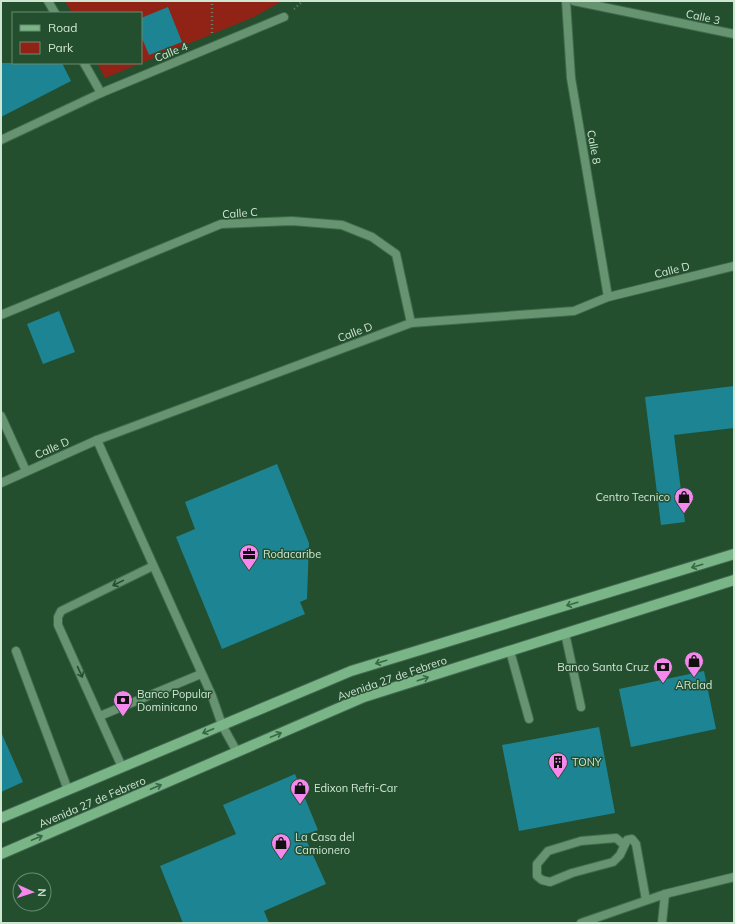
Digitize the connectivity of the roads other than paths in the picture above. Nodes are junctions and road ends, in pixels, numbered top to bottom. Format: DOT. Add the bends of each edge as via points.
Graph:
graph roads {
  1 [pos="48,1"];
  2 [pos="566,1"];
  3 [pos="574,1"];
  4 [pos="54,12"];
  5 [pos="284,17"];
  6 [pos="734,34"];
  7 [pos="85,64"];
  8 [pos="101,93"];
  9 [pos="1,140"];
  10 [pos="734,266"];
  11 [pos="608,297"];
  12 [pos="1,315"];
  13 [pos="411,323"];
  14 [pos="1,416"];
  15 [pos="97,440"];
  16 [pos="26,471"];
  17 [pos="1,483"];
  18 [pos="734,554"];
  19 [pos="153,566"];
  20 [pos="734,580"];
  21 [pos="564,633"];
  22 [pos="16,651"];
  23 [pos="510,651"];
  24 [pos="202,674"];
  25 [pos="581,707"];
  26 [pos="100,716"];
  27 [pos="529,719"];
  28 [pos="222,725"];
  29 [pos="237,752"];
  30 [pos="122,767"];
  31 [pos="68,790"];
  32 [pos="1,818"];
  33 [pos="623,844"];
  34 [pos="1,854"];
  35 [pos="734,877"];
  36 [pos="665,894"];
  37 [pos="646,900"];
  38 [pos="581,923"];
  39 [pos="662,923"];
  1 -- 4 [label="street"];
  2 -- 11 [label="street, Calle 8" via="571,78"];
  3 -- 6 [label="street, Calle 3"];
  5 -- 8 [label="street, Calle 4"];
  7 -- 8 [label="street"];
  8 -- 9 [label="street, Calle 4"];
  10 -- 11 [label="street, Calle D"];
  11 -- 13 [label="street, Calle D" via="574,311"];
  12 -- 13 [label="street, Calle C" via="221,224 292,221 342,225 372,237 396,254"];
  13 -- 15 [label="street, Calle D"];
  14 -- 16 [label="street"];
  15 -- 16 [label="street, Calle D"];
  15 -- 19 [label="street"];
  16 -- 17 [label="street, Calle D"];
  18 -- 28 [label="main road, Avenida 27 de Febrero, one-way" via="351,671"];
  19 -- 24 [label="street"];
  19 -- 26 [label="street, one-way" via="61,611 58,617 58,625"];
  20 -- 21 [label="main road, Avenida 27 de Febrero"];
  21 -- 23 [label="main road, Avenida 27 de Febrero"];
  21 -- 25 [label="street"];
  22 -- 31 [label="street"];
  23 -- 27 [label="street"];
  29 -- 23 [label="main road, Avenida 27 de Febrero, one-way" via="364,697"];
  24 -- 26 [label="street"];
  24 -- 28 [label="street"];
  26 -- 30 [label="street"];
  28 -- 29 [label="street"];
  28 -- 30 [label="main road, Avenida 27 de Febrero, one-way"];
  34 -- 29 [label="main road, Avenida 27 de Febrero, one-way"];
  30 -- 31 [label="main road, Avenida 27 de Febrero"];
  31 -- 32 [label="main road, Avenida 27 de Febrero"];
  33 -- 33 [label="street" via="620,855 613,862 550,882 537,876 537,864 548,851 581,841 604,838 616,838"];
  33 -- 37 [label="street" via="632,839 636,844"];
  35 -- 36 [label="street"];
  36 -- 37 [label="street"];
  36 -- 39 [label="street"];
  37 -- 38 [label="street"];
}
